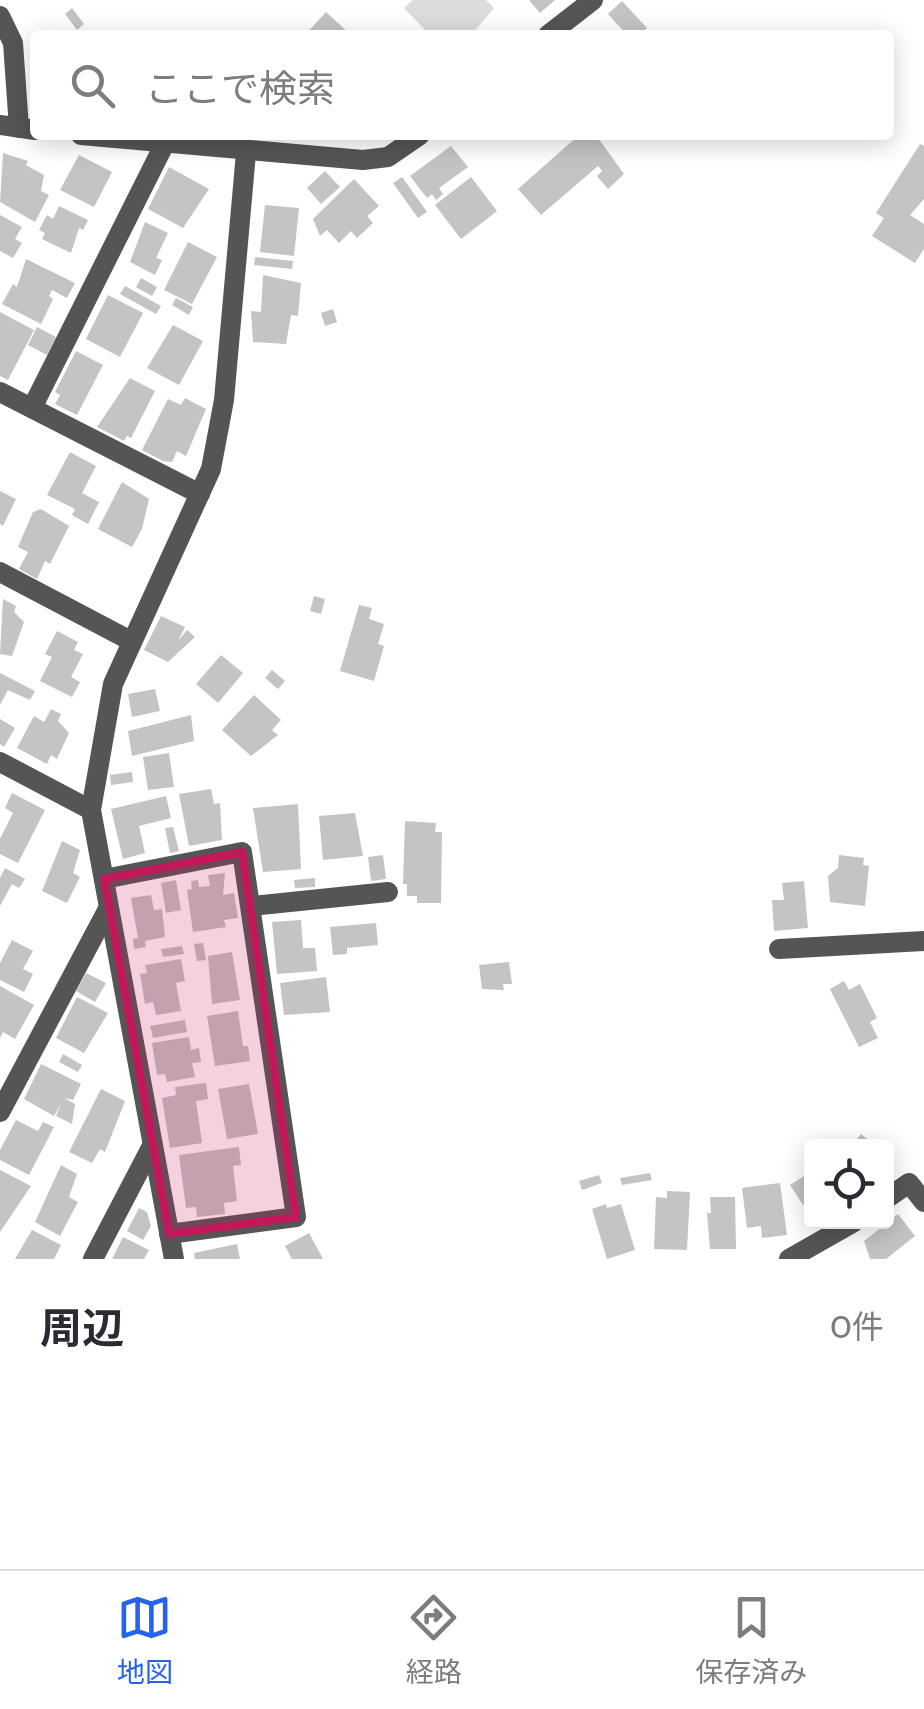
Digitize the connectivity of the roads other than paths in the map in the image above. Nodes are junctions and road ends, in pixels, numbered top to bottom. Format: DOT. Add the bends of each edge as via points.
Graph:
graph roads {
  1 [pos="593,0"];
  2 [pos="0,16"];
  3 [pos="554,30"];
  4 [pos="11,128"];
  5 [pos="122,140"];
  6 [pos="413,140"];
  7 [pos="164,145"];
  8 [pos="246,153"];
  9 [pos="0,392"];
  10 [pos="32,408"];
  11 [pos="200,494"];
  12 [pos="0,572"];
  13 [pos="130,641"];
  14 [pos="6,765"];
  15 [pos="0,789"];
  16 [pos="91,810"];
  17 [pos="104,879"];
  18 [pos="388,892"];
  19 [pos="252,906"];
  20 [pos="108,909"];
  21 [pos="924,941"];
  22 [pos="779,949"];
  23 [pos="0,1112"];
  24 [pos="152,1146"];
  25 [pos="894,1194"];
  26 [pos="924,1202"];
  27 [pos="842,1229"];
  28 [pos="169,1234"];
  29 [pos="93,1259"];
  30 [pos="174,1259"];
  31 [pos="789,1259"];
  1 -- 3 [label="street"];
  2 -- 4 [label="street" via="13,43"];
  5 -- 7 [label="street"];
  6 -- 8 [label="street" via="376,159"];
  7 -- 8 [label="street"];
  7 -- 10 [label="street"];
  8 -- 11 [label="street" via="224,400"];
  9 -- 10 [label="street"];
  10 -- 11 [label="street"];
  11 -- 13 [label="street"];
  12 -- 13 [label="street"];
  13 -- 16 [label="street" via="113,684"];
  14 -- 15 [label="street"];
  14 -- 16 [label="street"];
  16 -- 17 [label="street"];
  17 -- 19 [label="street" via="242,852"];
  17 -- 20 [label="street"];
  18 -- 19 [label="street"];
  19 -- 28 [label="street" via="296,1216"];
  20 -- 23 [label="street"];
  20 -- 24 [label="street"];
  21 -- 22 [label="street"];
  24 -- 28 [label="street"];
  24 -- 29 [label="street"];
  25 -- 26 [label="street" via="909,1184"];
  27 -- 31 [label="street"];
  28 -- 30 [label="street"];
}
